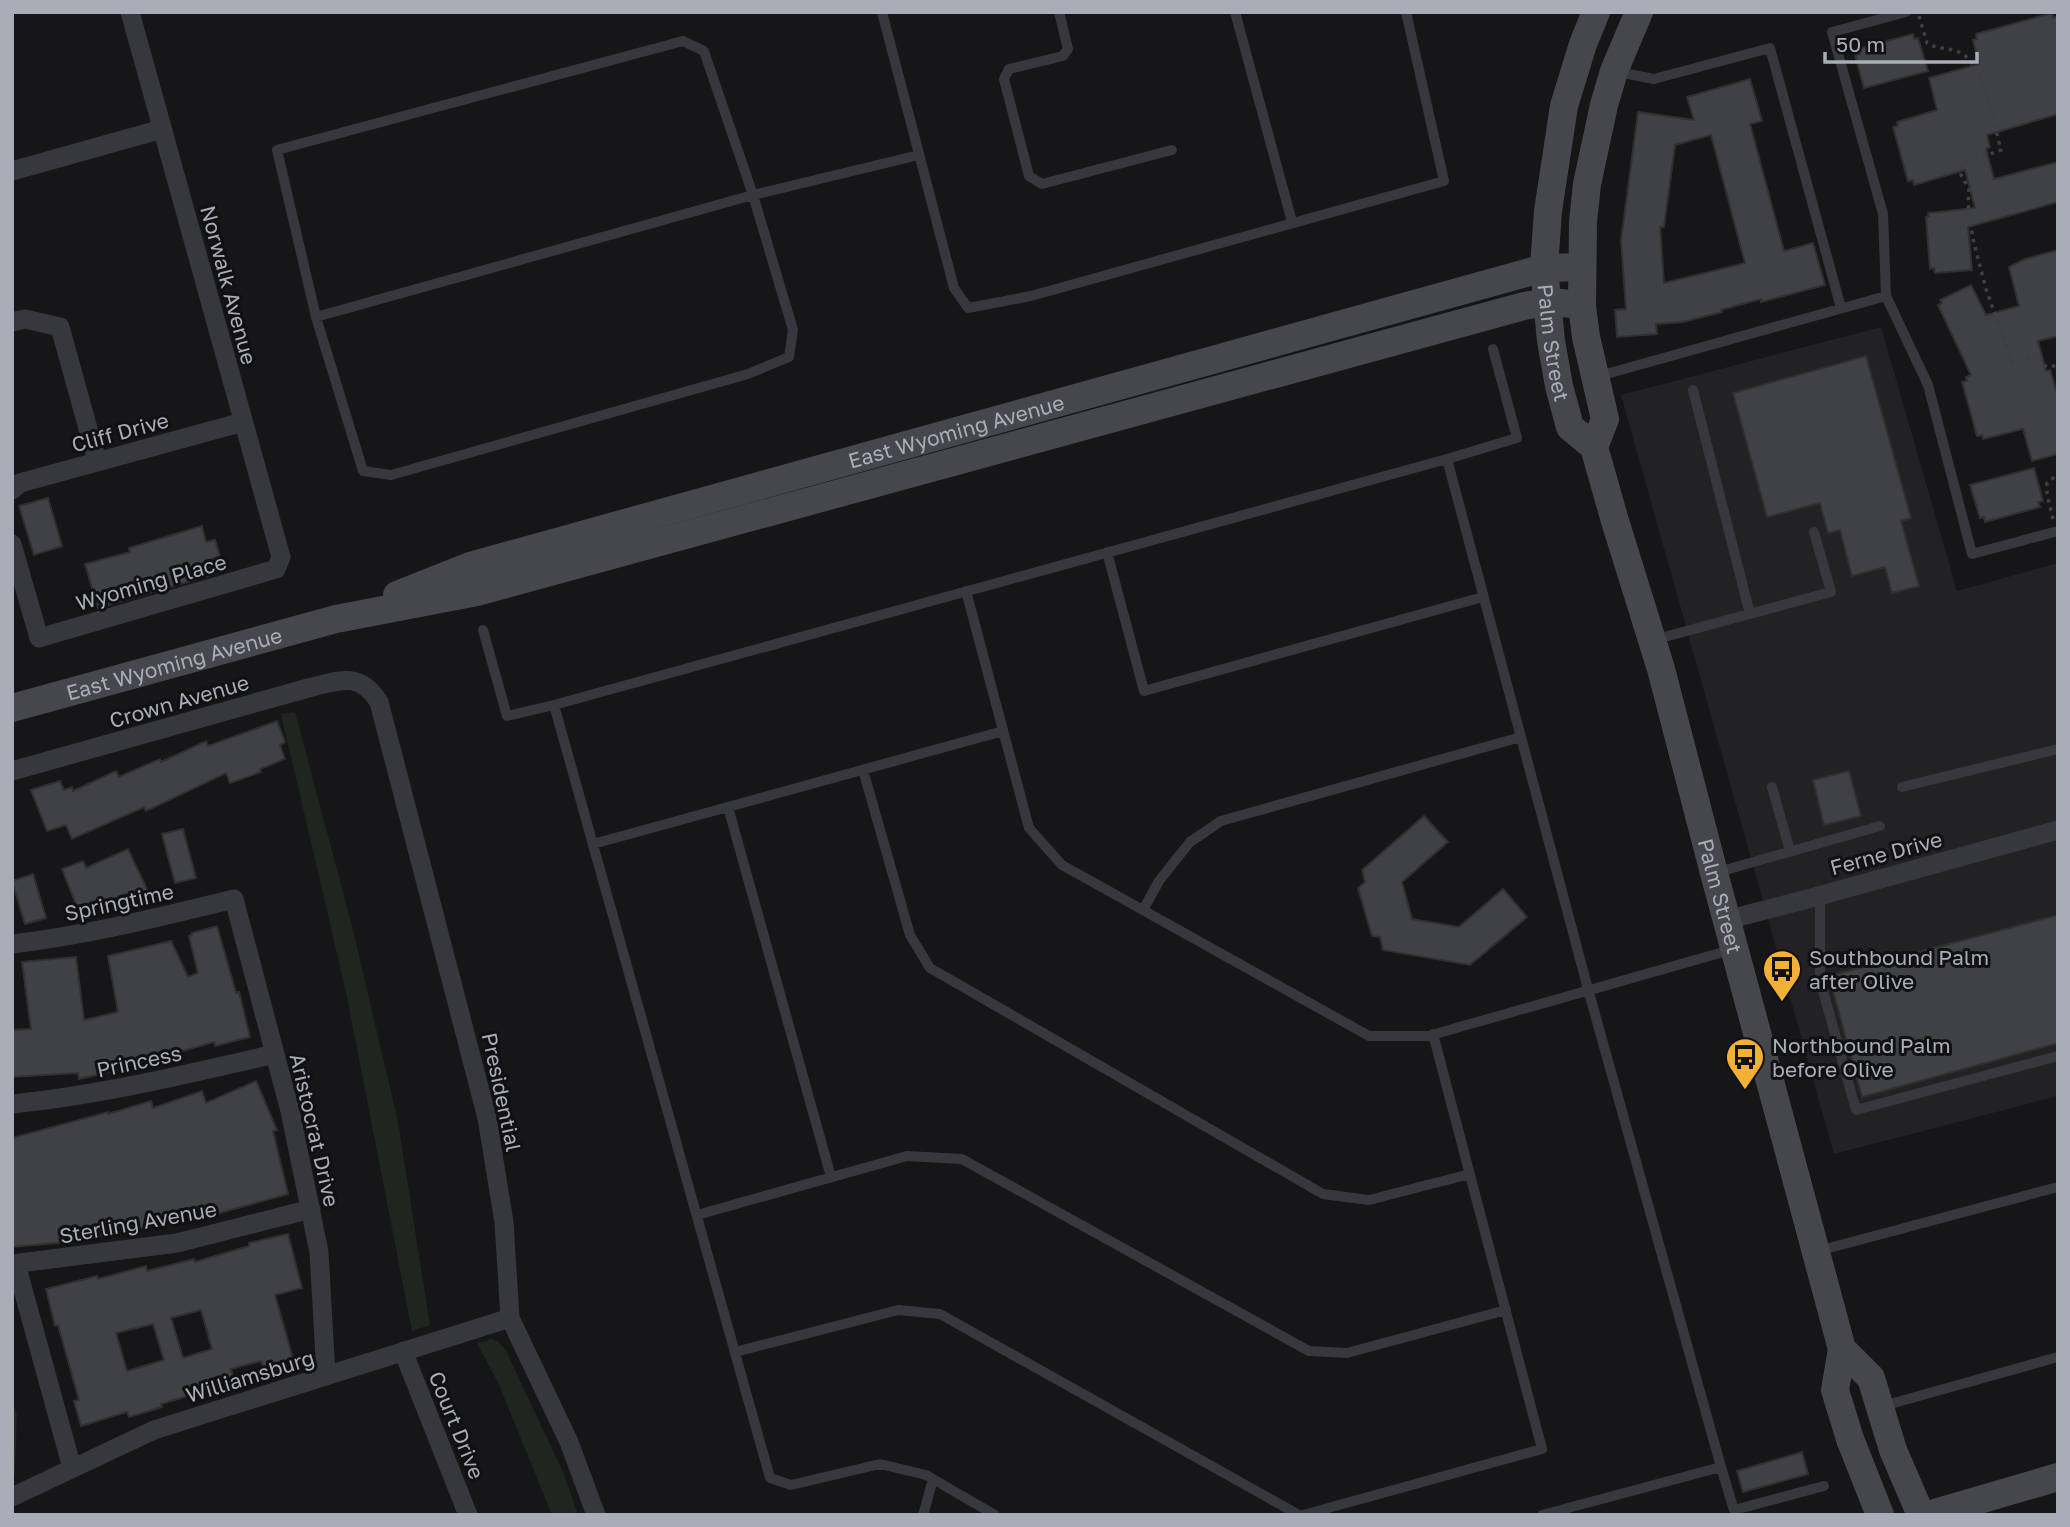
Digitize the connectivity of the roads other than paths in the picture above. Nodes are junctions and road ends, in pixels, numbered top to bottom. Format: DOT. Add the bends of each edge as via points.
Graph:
graph roads {
  1 [pos="130,12"];
  2 [pos="882,12"];
  3 [pos="1059,12"];
  4 [pos="1235,12"];
  5 [pos="1406,12"];
  6 [pos="1596,12"];
  7 [pos="1639,12"];
  8 [pos="1906,12"];
  9 [pos="1614,71"];
  10 [pos="162,129"];
  11 [pos="1171,150"];
  12 [pos="919,155"];
  13 [pos="12,171"];
  14 [pos="754,195"];
  15 [pos="1292,222"];
  16 [pos="1582,267"];
  17 [pos="1544,268"];
  18 [pos="1886,296"];
  19 [pos="1547,302"];
  20 [pos="1581,306"];
  21 [pos="1841,308"];
  22 [pos="316,317"];
  23 [pos="12,322"];
  24 [pos="1493,349"];
  25 [pos="1595,377"];
  26 [pos="1693,390"];
  27 [pos="243,422"];
  28 [pos="1594,447"];
  29 [pos="1447,459"];
  30 [pos="97,461"];
  31 [pos="12,490"];
  32 [pos="2057,531"];
  33 [pos="1814,532"];
  34 [pos="12,544"];
  35 [pos="1107,552"];
  36 [pos="276,569"];
  37 [pos="966,591"];
  38 [pos="1483,597"];
  39 [pos="1750,614"];
  40 [pos="336,619"];
  41 [pos="483,630"];
  42 [pos="1652,640"];
  43 [pos="359,681"];
  44 [pos="554,705"];
  45 [pos="12,708"];
  46 [pos="1003,731"];
  47 [pos="1521,737"];
  48 [pos="2058,749"];
  49 [pos="863,770"];
  50 [pos="12,771"];
  51 [pos="1772,787"];
  52 [pos="1902,788"];
  53 [pos="729,807"];
  54 [pos="1880,826"];
  55 [pos="2058,830"];
  56 [pos="593,844"];
  57 [pos="1790,851"];
  58 [pos="1714,873"];
  59 [pos="1820,895"];
  60 [pos="234,899"];
  61 [pos="1143,910"];
  62 [pos="1726,920"];
  63 [pos="12,944"];
  64 [pos="1734,948"];
  65 [pos="1588,989"];
  66 [pos="1433,1034"];
  67 [pos="275,1054"];
  68 [pos="2058,1056"];
  69 [pos="12,1104"];
  70 [pos="1470,1174"];
  71 [pos="831,1177"];
  72 [pos="2058,1186"];
  73 [pos="311,1209"];
  74 [pos="696,1215"];
  75 [pos="1816,1252"];
  76 [pos="14,1264"];
  77 [pos="1506,1310"];
  78 [pos="510,1318"];
  79 [pos="1842,1349"];
  80 [pos="403,1352"];
  81 [pos="735,1352"];
  82 [pos="2058,1357"];
  83 [pos="326,1376"];
  84 [pos="1879,1407"];
  85 [pos="1721,1467"];
  86 [pos="72,1468"];
  87 [pos="2058,1477"];
  88 [pos="933,1479"];
  89 [pos="1824,1486"];
  90 [pos="12,1497"];
  91 [pos="468,1515"];
  92 [pos="596,1515"];
  93 [pos="923,1515"];
  94 [pos="995,1515"];
  95 [pos="1304,1515"];
  96 [pos="1542,1515"];
  97 [pos="1880,1515"];
  98 [pos="1920,1515"];
  99 [pos="1928,1515"];
  1 -- 10 [label="street, Norwalk Avenue"];
  2 -- 12 [label="lane"];
  3 -- 11 [label="lane" via="1068,49 1063,56 1009,69 1004,79 1029,176 1042,184"];
  4 -- 15 [label="lane"];
  5 -- 15 [label="lane" via="1444,181"];
  6 -- 17 [label="street, Palm Street" via="1564,106"];
  7 -- 9 [label="street, Palm Street"];
  8 -- 18 [label="lane" via="1832,32 1883,214"];
  9 -- 16 [label="street, Palm Street" via="1587,184"];
  9 -- 21 [label="lane" via="1654,79 1770,48"];
  10 -- 13 [label="street"];
  10 -- 27 [label="street, Norwalk Avenue"];
  12 -- 14 [label="lane"];
  12 -- 15 [label="lane" via="954,288 968,308 1031,296"];
  14 -- 22 [label="lane"];
  14 -- 22 [label="lane" via="704,51 683,41 277,150"];
  14 -- 22 [label="lane" via="793,330 789,357 748,374 391,475 363,471"];
  16 -- 17 [label="street, East Wyoming Avenue"];
  16 -- 20 [label="street, Palm Street"];
  17 -- 19 [label="street, Palm Street"];
  17 -- 40 [label="street, East Wyoming Avenue" via="470,566"];
  18 -- 21 [label="lane"];
  18 -- 32 [label="lane" via="1928,385 1972,554"];
  19 -- 20 [label="street, East Wyoming Avenue"];
  19 -- 28 [label="street, Palm Street" via="1570,428"];
  19 -- 40 [label="street, East Wyoming Avenue" via="477,592"];
  20 -- 25 [label="street, Palm Street"];
  21 -- 25 [label="lane"];
  23 -- 30 [label="street" via="25,318 60,327"];
  24 -- 29 [label="lane" via="1517,438"];
  25 -- 28 [label="street, Palm Street" via="1605,419"];
  26 -- 39 [label="lane"];
  27 -- 30 [label="street, Cliff Drive"];
  27 -- 36 [label="street, Norwalk Avenue" via="281,557"];
  28 -- 42 [label="street, Palm Street"];
  29 -- 35 [label="lane"];
  29 -- 38 [label="lane"];
  30 -- 31 [label="street, Cliff Drive" via="20,483"];
  33 -- 39 [label="lane" via="1831,592"];
  34 -- 36 [label="street, Wyoming Place" via="39,638"];
  35 -- 37 [label="lane"];
  35 -- 38 [label="lane" via="1144,691"];
  37 -- 44 [label="lane"];
  37 -- 46 [label="lane"];
  38 -- 47 [label="lane"];
  39 -- 42 [label="lane"];
  40 -- 45 [label="street, East Wyoming Avenue"];
  41 -- 44 [label="lane" via="507,716"];
  42 -- 58 [label="street, Palm Street"];
  43 -- 50 [label="street, Crown Avenue" via="312,687"];
  43 -- 78 [label="street, Presidential" via="372,689 379,702 487,1118 504,1222"];
  44 -- 56 [label="lane"];
  46 -- 49 [label="lane"];
  46 -- 61 [label="lane" via="1029,828 1062,865"];
  47 -- 61 [label="lane" via="1221,821 1190,842"];
  47 -- 65 [label="lane"];
  48 -- 52 [label="lane"];
  49 -- 53 [label="lane"];
  49 -- 70 [label="lane" via="910,935 930,968 1323,1194 1368,1200"];
  51 -- 57 [label="lane"];
  53 -- 56 [label="lane"];
  53 -- 71 [label="lane"];
  54 -- 57 [label="lane"];
  55 -- 59 [label="street, Ferne Drive"];
  56 -- 74 [label="lane"];
  57 -- 58 [label="lane"];
  58 -- 62 [label="street, Palm Street"];
  59 -- 62 [label="street, Ferne Drive"];
  59 -- 68 [label="lane" via="1820,980 1856,1110"];
  60 -- 63 [label="street, Springtime" via="120,927"];
  60 -- 67 [label="street, Aristocrat Drive"];
  61 -- 66 [label="lane" via="1369,1036"];
  62 -- 64 [label="street, Palm Street"];
  64 -- 65 [label="lane"];
  64 -- 75 [label="street, Palm Street"];
  65 -- 66 [label="lane"];
  65 -- 85 [label="lane"];
  66 -- 70 [label="lane"];
  67 -- 69 [label="street, Princess" via="132,1087"];
  67 -- 73 [label="street, Aristocrat Drive"];
  70 -- 77 [label="lane"];
  71 -- 74 [label="lane"];
  71 -- 77 [label="lane" via="906,1156 962,1159 1309,1351 1347,1353"];
  72 -- 75 [label="lane"];
  73 -- 76 [label="street, Sterling Avenue" via="177,1242"];
  73 -- 83 [label="street, Aristocrat Drive" via="319,1252"];
  74 -- 81 [label="lane"];
  75 -- 79 [label="street, Palm Street"];
  76 -- 86 [label="street"];
  77 -- 95 [label="lane" via="1542,1449"];
  78 -- 80 [label="street, Williamsburg"];
  78 -- 92 [label="street, Presidential" via="569,1442"];
  79 -- 84 [label="street, Palm Street" via="1871,1378"];
  79 -- 97 [label="street, Palm Street" via="1835,1390"];
  80 -- 83 [label="street, Williamsburg"];
  80 -- 91 [label="street, Court Drive"];
  81 -- 88 [label="lane" via="770,1478 791,1485 880,1464"];
  81 -- 95 [label="lane" via="898,1310 940,1314"];
  82 -- 84 [label="lane"];
  83 -- 86 [label="street, Williamsburg" via="154,1430"];
  84 -- 98 [label="street, Palm Street"];
  85 -- 89 [label="lane" via="1734,1510"];
  85 -- 96 [label="lane"];
  86 -- 90 [label="street, Williamsburg"];
  87 -- 99 [label="street"];
  88 -- 93 [label="lane"];
  88 -- 94 [label="lane"];
}
